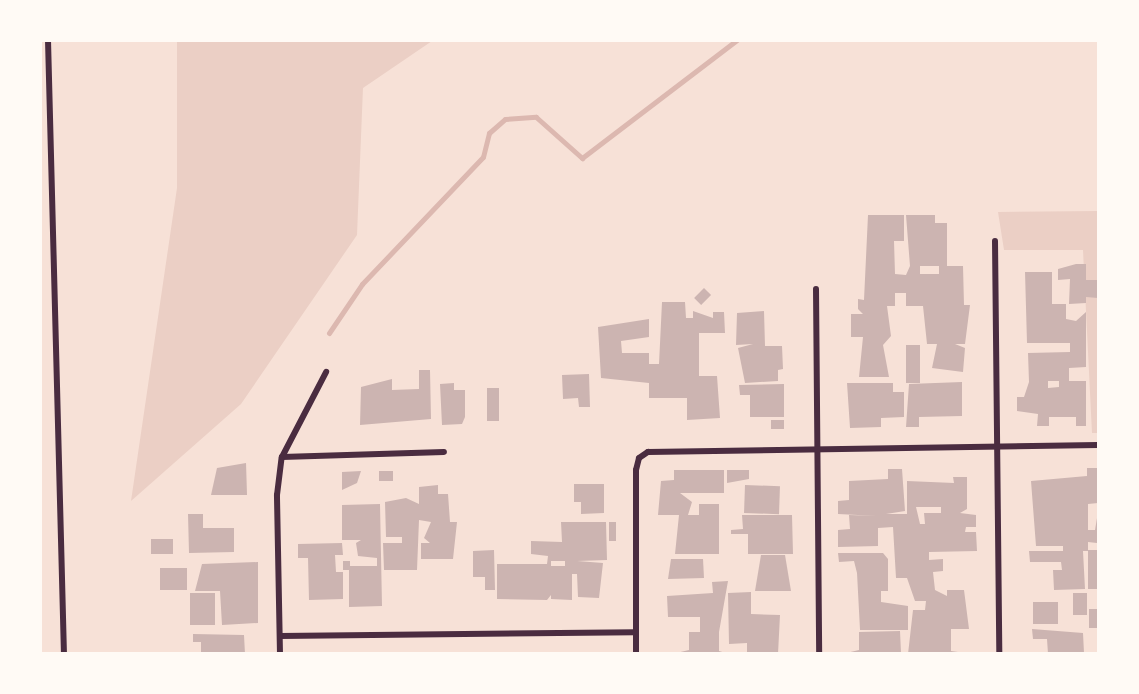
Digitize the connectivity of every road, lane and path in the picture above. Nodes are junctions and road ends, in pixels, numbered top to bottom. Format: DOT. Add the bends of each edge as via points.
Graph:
graph roads {
  1 [pos="48,40"];
  2 [pos="995,240"];
  3 [pos="816,289"];
  4 [pos="326,372"];
  5 [pos="998,446"];
  6 [pos="1098,446"];
  7 [pos="818,448"];
  8 [pos="444,452"];
  9 [pos="282,457"];
  10 [pos="635,632"];
  11 [pos="280,636"];
  12 [pos="64,654"];
  13 [pos="280,654"];
  14 [pos="636,654"];
  15 [pos="819,654"];
  16 [pos="999,654"];
  1 -- 12 [label="street"];
  2 -- 5 [label="street"];
  3 -- 7 [label="street"];
  4 -- 9 [label="street"];
  5 -- 6 [label="street"];
  5 -- 7 [label="street"];
  5 -- 16 [label="street"];
  7 -- 10 [label="street" via="663,449 639,458"];
  7 -- 15 [label="street"];
  8 -- 9 [label="street"];
  9 -- 11 [label="street" via="277,495"];
  10 -- 11 [label="street"];
  10 -- 14 [label="street"];
  11 -- 13 [label="street"];
}
